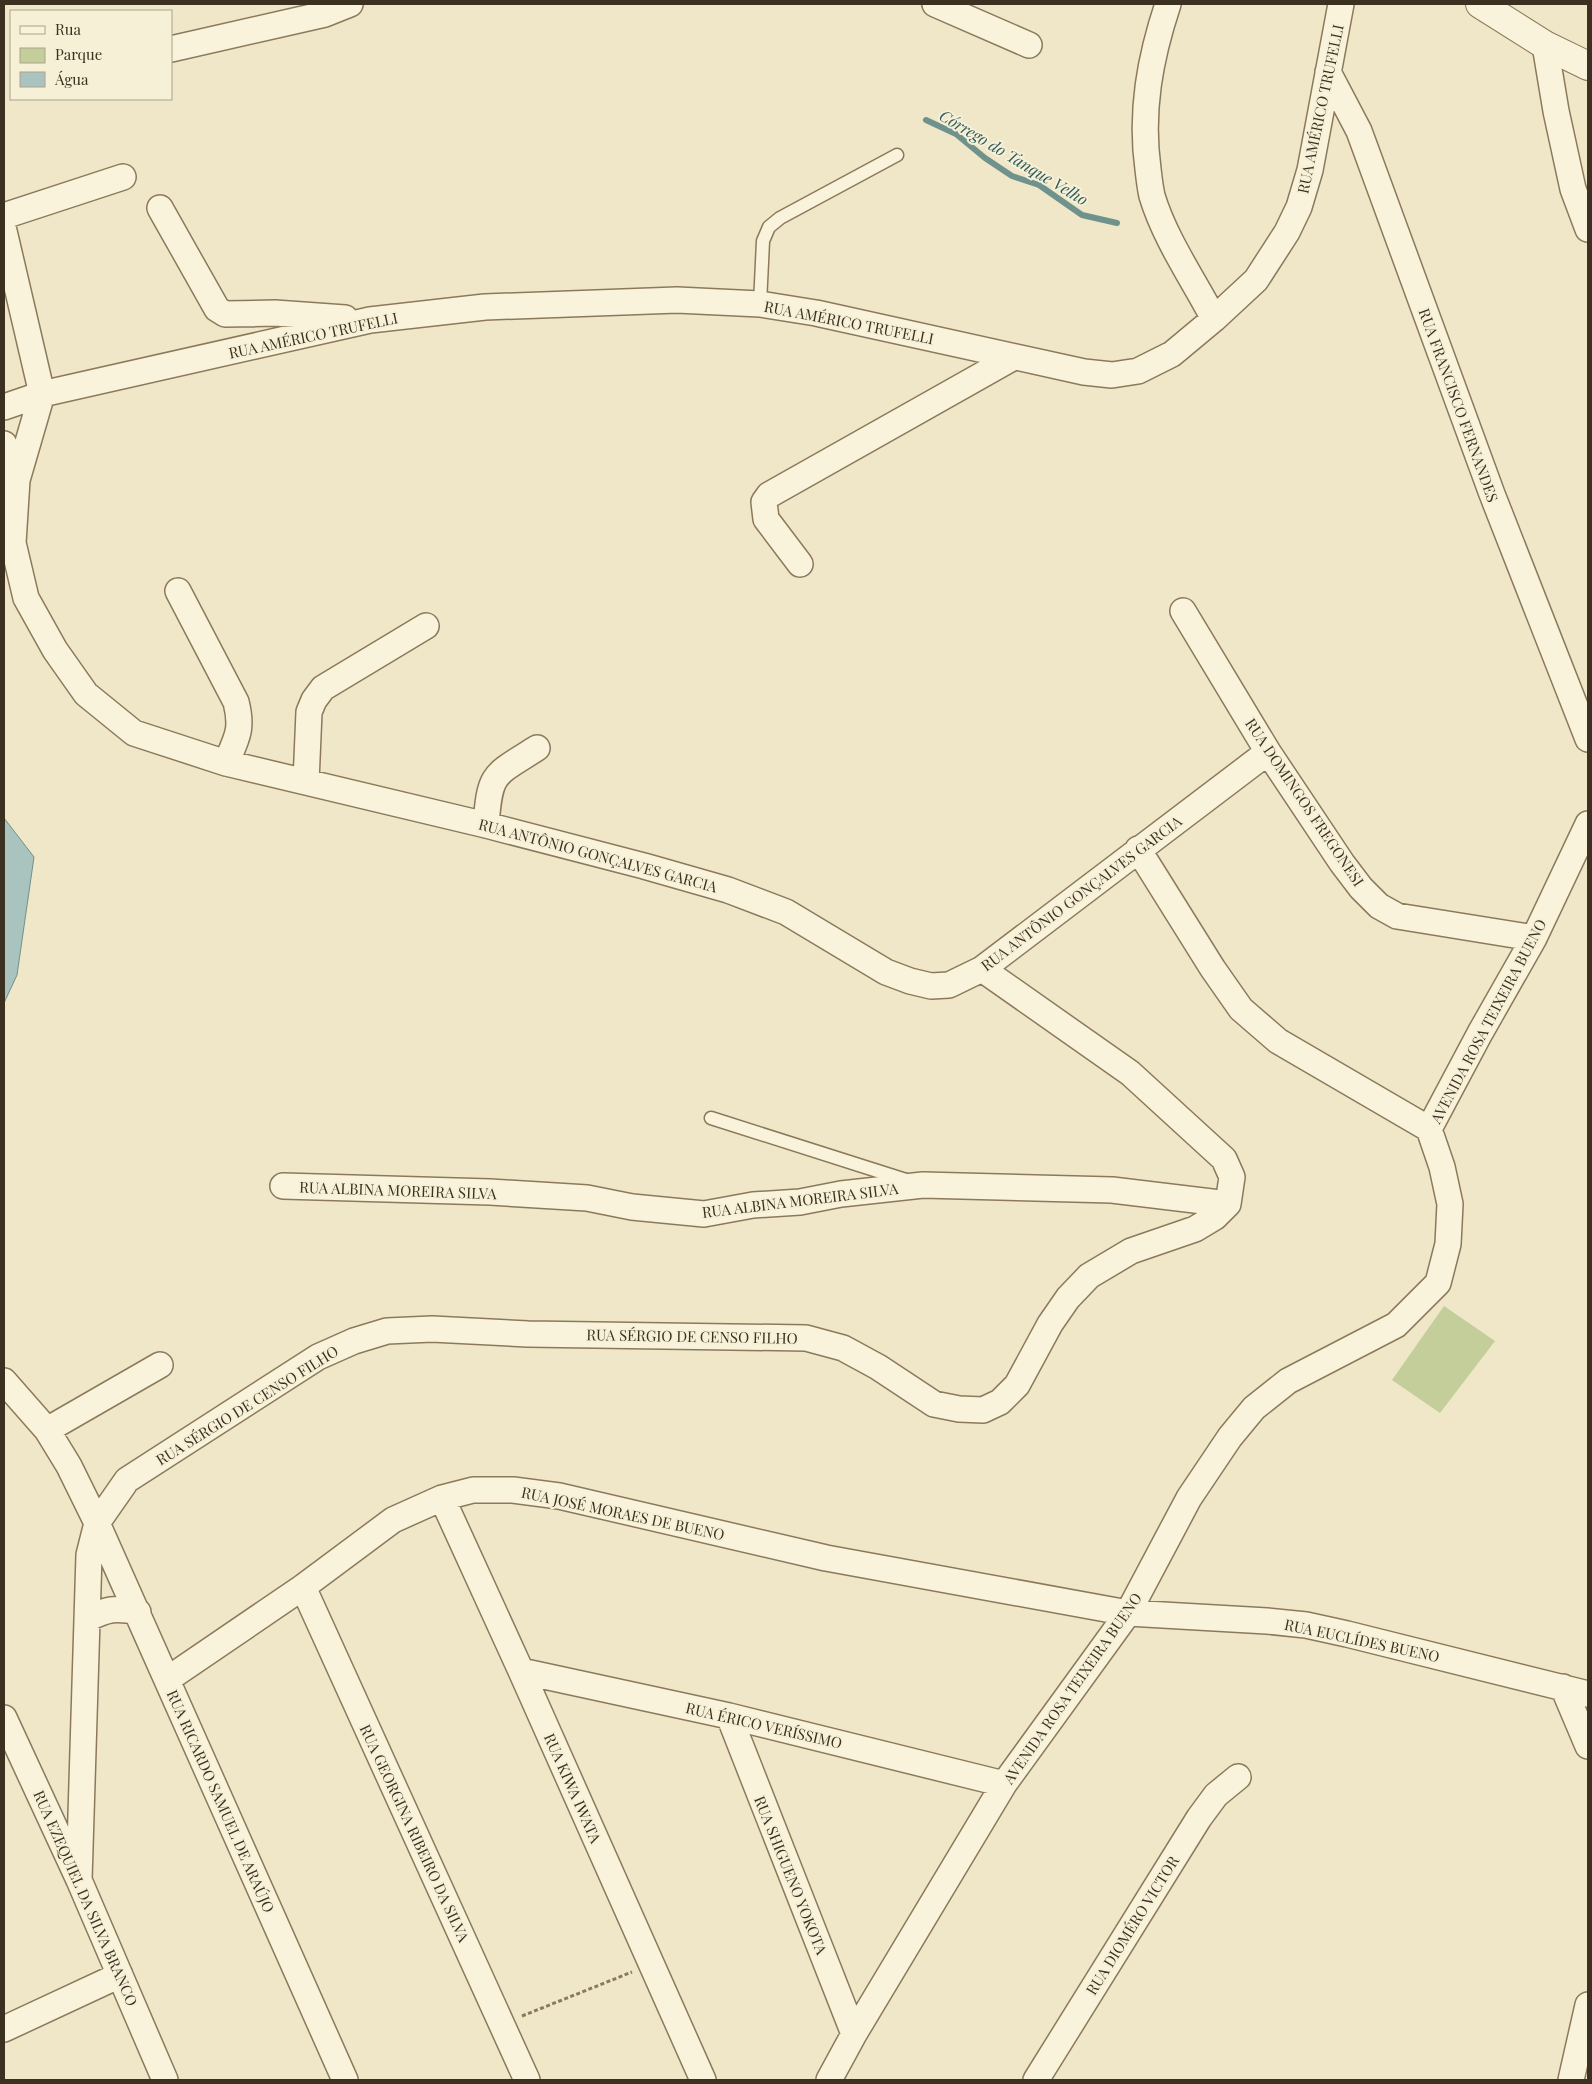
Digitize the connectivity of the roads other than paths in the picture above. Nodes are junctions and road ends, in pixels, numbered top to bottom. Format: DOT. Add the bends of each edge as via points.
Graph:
graph roads {
  1 [pos="350,4"];
  2 [pos="935,4"];
  3 [pos="1168,4"];
  4 [pos="1342,4"];
  5 [pos="1480,4"];
  6 [pos="1029,45"];
  7 [pos="1545,45"];
  8 [pos="172,49"];
  9 [pos="1588,66"];
  10 [pos="1328,72"];
  11 [pos="897,155"];
  12 [pos="123,178"];
  13 [pos="160,208"];
  14 [pos="4,216"];
  15 [pos="1588,229"];
  16 [pos="4,231"];
  17 [pos="760,304"];
  18 [pos="1214,318"];
  19 [pos="370,320"];
  20 [pos="1014,357"];
  21 [pos="42,394"];
  22 [pos="4,407"];
  23 [pos="4,444"];
  24 [pos="17,480"];
  25 [pos="800,564"];
  26 [pos="178,591"];
  27 [pos="1183,610"];
  28 [pos="426,626"];
  29 [pos="1588,739"];
  30 [pos="537,748"];
  31 [pos="1268,752"];
  32 [pos="226,763"];
  33 [pos="306,782"];
  34 [pos="1588,824"];
  35 [pos="486,825"];
  36 [pos="1138,849"];
  37 [pos="1534,938"];
  38 [pos="982,969"];
  39 [pos="711,1118"];
  40 [pos="1429,1129"];
  41 [pos="923,1185"];
  42 [pos="283,1186"];
  43 [pos="1228,1204"];
  44 [pos="160,1365"];
  45 [pos="4,1381"];
  46 [pos="47,1430"];
  47 [pos="442,1498"];
  48 [pos="97,1523"];
  49 [pos="303,1587"];
  50 [pos="138,1612"];
  51 [pos="1128,1613"];
  52 [pos="87,1619"];
  53 [pos="521,1671"];
  54 [pos="168,1679"];
  55 [pos="1562,1687"];
  56 [pos="1588,1694"];
  57 [pos="729,1716"];
  58 [pos="4,1718"];
  59 [pos="1588,1746"];
  60 [pos="1238,1777"];
  61 [pos="1004,1784"];
  62 [pos="80,1880"];
  63 [pos="120,1975"];
  64 [pos="1588,2005"];
  65 [pos="4,2029"];
  66 [pos="854,2034"];
  67 [pos="165,2080"];
  68 [pos="344,2080"];
  69 [pos="527,2080"];
  70 [pos="703,2080"];
  71 [pos="829,2080"];
  72 [pos="1036,2080"];
  73 [pos="1571,2080"];
  1 -- 8 [label="street" via="325,14"];
  2 -- 6 [label="street"];
  3 -- 18 [label="street" via="1158,35 1145,101 1145,150 1152,195 1172,241"];
  4 -- 10 [label="street, RUA AMÉRICO TRUFELLI"];
  5 -- 7 [label="street"];
  7 -- 9 [label="street"];
  7 -- 15 [label="street" via="1573,189"];
  10 -- 18 [label="street, RUA AMÉRICO TRUFELLI" via="1310,170 1299,207 1256,280"];
  10 -- 29 [label="street, RUA FRANCISCO FERNANDES" via="1359,131 1492,494"];
  11 -- 17 [label="lane" via="769,227 763,241"];
  12 -- 14 [label="street"];
  13 -- 19 [label="street" via="212,301 225,314 310,315"];
  16 -- 21 [label="street"];
  17 -- 19 [label="street, RUA AMÉRICO TRUFELLI" via="678,300 485,307"];
  17 -- 20 [label="street, RUA AMÉRICO TRUFELLI" via="816,313"];
  18 -- 20 [label="street, RUA AMÉRICO TRUFELLI" via="1172,354 1138,371 1112,375 1084,372"];
  19 -- 21 [label="street, RUA AMÉRICO TRUFELLI"];
  20 -- 25 [label="street" via="769,496 764,502 766,518"];
  21 -- 22 [label="street, RUA AMÉRICO TRUFELLI"];
  21 -- 24 [label="street, RUA ANTÔNIO GONÇALVES GARCIA"];
  23 -- 24 [label="street, RUA ANTÔNIO GONÇALVES GARCIA"];
  24 -- 32 [label="street, RUA ANTÔNIO GONÇALVES GARCIA" via="14,543 26,598 55,650 86,694 134,733"];
  26 -- 32 [label="street" via="236,702 240,729"];
  27 -- 31 [label="street, RUA DOMINGOS FREGONESI"];
  28 -- 33 [label="street" via="323,688 314,700 309,720"];
  30 -- 35 [label="street" via="500,771 493,781"];
  31 -- 36 [label="street, RUA ANTÔNIO GONÇALVES GARCIA"];
  31 -- 37 [label="street, RUA DOMINGOS FREGONESI" via="1342,862 1361,888 1380,906 1397,916"];
  32 -- 33 [label="street, RUA ANTÔNIO GONÇALVES GARCIA"];
  33 -- 35 [label="street, RUA ANTÔNIO GONÇALVES GARCIA"];
  34 -- 37 [label="street, AVENIDA ROSA TEIXEIRA BUENO"];
  35 -- 38 [label="street, RUA ANTÔNIO GONÇALVES GARCIA" via="728,890 786,912 886,972 910,981 931,986 949,985"];
  36 -- 38 [label="street, RUA ANTÔNIO GONÇALVES GARCIA"];
  36 -- 40 [label="street" via="1241,1009 1278,1041"];
  37 -- 40 [label="street, AVENIDA ROSA TEIXEIRA BUENO"];
  38 -- 43 [label="street" via="1130,1073 1224,1160 1232,1177"];
  39 -- 41 [label="lane"];
  40 -- 51 [label="street, AVENIDA ROSA TEIXEIRA BUENO" via="1450,1204 1448,1244 1438,1283 1396,1325 1288,1381 1254,1408 1189,1498"];
  41 -- 42 [label="street, RUA ALBINA MOREIRA SILVA" via="704,1214 587,1198"];
  41 -- 43 [label="street, RUA ALBINA MOREIRA SILVA" via="1112,1190"];
  43 -- 48 [label="street, RUA SÉRGIO DE CENSO FILHO" via="1215,1217 1195,1229 1131,1251 1089,1276 1050,1324 1017,1385 1000,1402 983,1410 934,1404 842,1348 806,1338 528,1334 432,1329 388,1331 354,1340 318,1357 127,1480"];
  44 -- 46 [label="street"];
  45 -- 46 [label="street, RUA RICARDO SAMUEL DE ARAÚJO"];
  46 -- 48 [label="street, RUA RICARDO SAMUEL DE ARAÚJO"];
  47 -- 49 [label="street, RUA JOSÉ MORAES DE BUENO" via="393,1520"];
  47 -- 51 [label="street, RUA JOSÉ MORAES DE BUENO" via="481,1490 559,1496 826,1558"];
  47 -- 53 [label="street, RUA KIWA IWATA"];
  48 -- 50 [label="street, RUA RICARDO SAMUEL DE ARAÚJO"];
  48 -- 52 [label="street, RUA SÉRGIO DE CENSO FILHO" via="89,1554"];
  49 -- 54 [label="street, RUA JOSÉ MORAES DE BUENO"];
  49 -- 69 [label="street, RUA GEORGINA RIBEIRO DA SILVA"];
  50 -- 52 [label="street" via="120,1608"];
  50 -- 54 [label="street, RUA RICARDO SAMUEL DE ARAÚJO"];
  51 -- 55 [label="street, RUA EUCLÍDES BUENO" via="1306,1625"];
  51 -- 61 [label="street, AVENIDA ROSA TEIXEIRA BUENO"];
  52 -- 62 [label="street, RUA SÉRGIO DE CENSO FILHO"];
  53 -- 57 [label="street, RUA ÉRICO VERÍSSIMO"];
  53 -- 70 [label="street, RUA KIWA IWATA"];
  54 -- 68 [label="street, RUA RICARDO SAMUEL DE ARAÚJO"];
  55 -- 56 [label="street, RUA EUCLÍDES BUENO"];
  55 -- 59 [label="street"];
  57 -- 61 [label="street, RUA ÉRICO VERÍSSIMO"];
  57 -- 66 [label="street, RUA SHIGUENO YOKOTA"];
  58 -- 62 [label="street, RUA EZEQUIEL DA SILVA BRANCO"];
  60 -- 72 [label="street, RUA DIOMÉRO VICTOR" via="1216,1795 1199,1818"];
  61 -- 66 [label="street, AVENIDA ROSA TEIXEIRA BUENO"];
  62 -- 63 [label="street, RUA EZEQUIEL DA SILVA BRANCO"];
  63 -- 65 [label="street"];
  63 -- 67 [label="street, RUA EZEQUIEL DA SILVA BRANCO"];
  64 -- 73 [label="street"];
  66 -- 71 [label="street, AVENIDA ROSA TEIXEIRA BUENO"];
}
